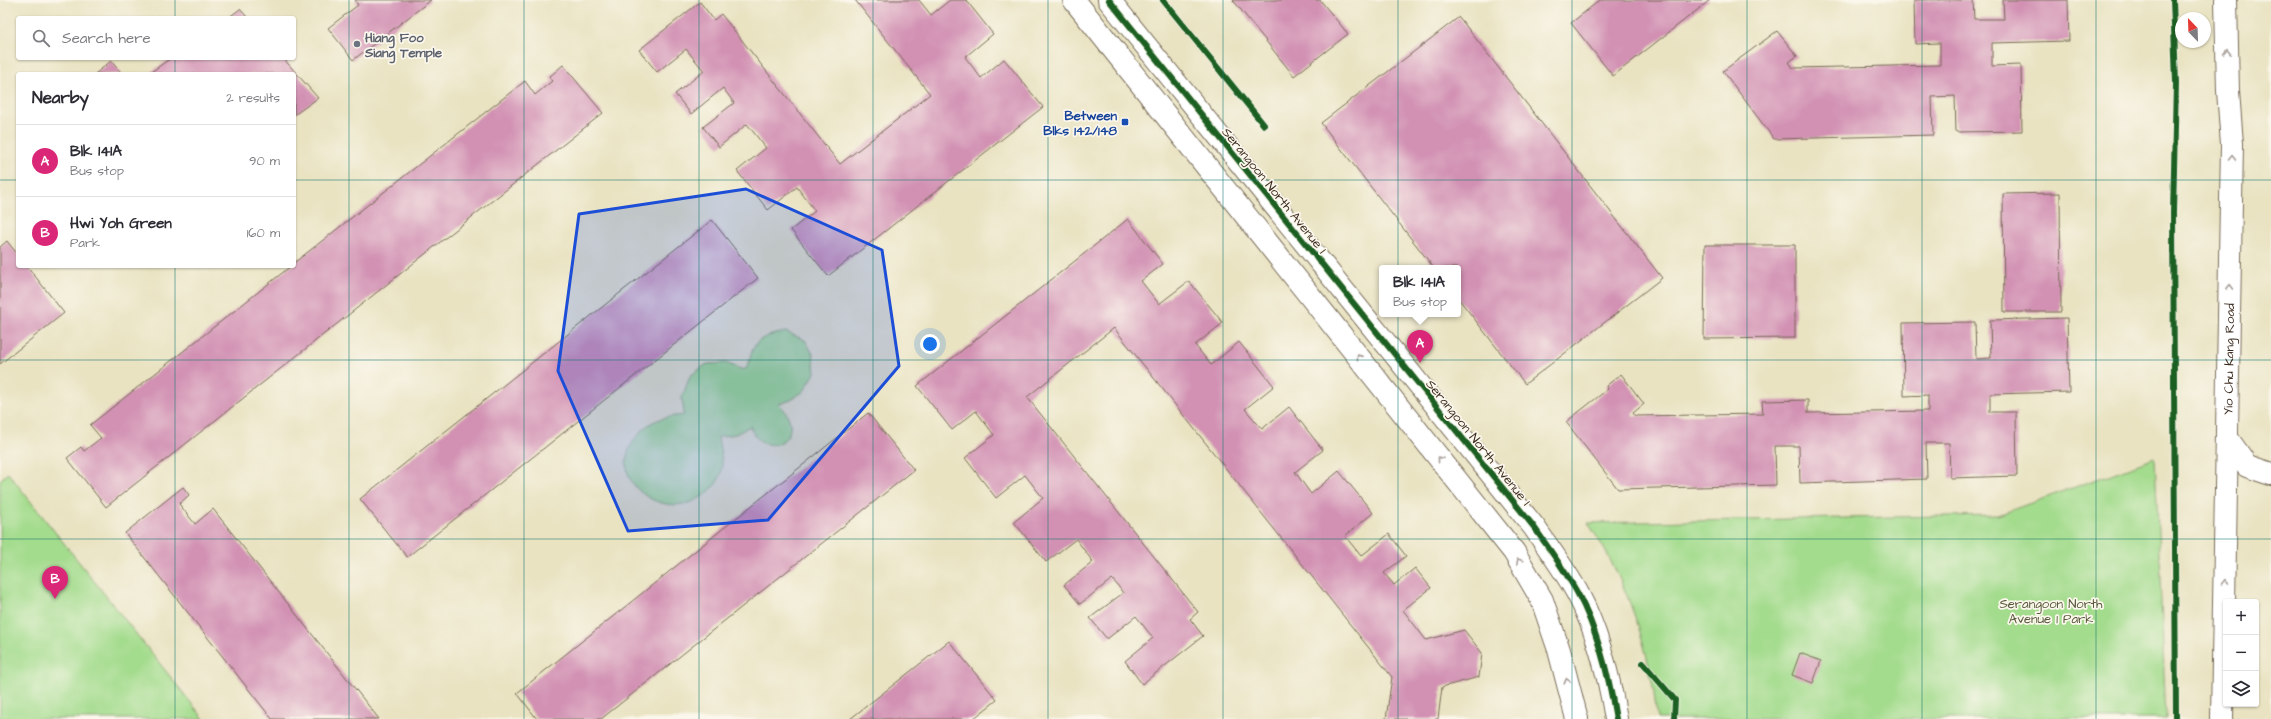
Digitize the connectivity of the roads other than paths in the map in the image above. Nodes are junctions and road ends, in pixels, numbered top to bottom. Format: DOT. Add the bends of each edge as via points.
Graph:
graph roads {
  1 [pos="1074,0"];
  2 [pos="1108,0"];
  3 [pos="2226,0"];
  4 [pos="2227,438"];
  5 [pos="2271,474"];
  6 [pos="1577,719"];
  7 [pos="1616,719"];
  8 [pos="2222,719"];
  6 -- 1 [label="street, one-way" via="1559,650 1542,600 1514,552"];
  2 -- 7 [label="street, Serangoon North Avenue 1" via="1542,538 1578,594 1595,634 1608,676"];
  4 -- 3 [label="street, Yio Chu Kang Road, one-way" via="2232,144"];
  4 -- 5 [label="street" via="2247,466"];
  8 -- 4 [label="street, Yio Chu Kang Road, one-way"];
}
